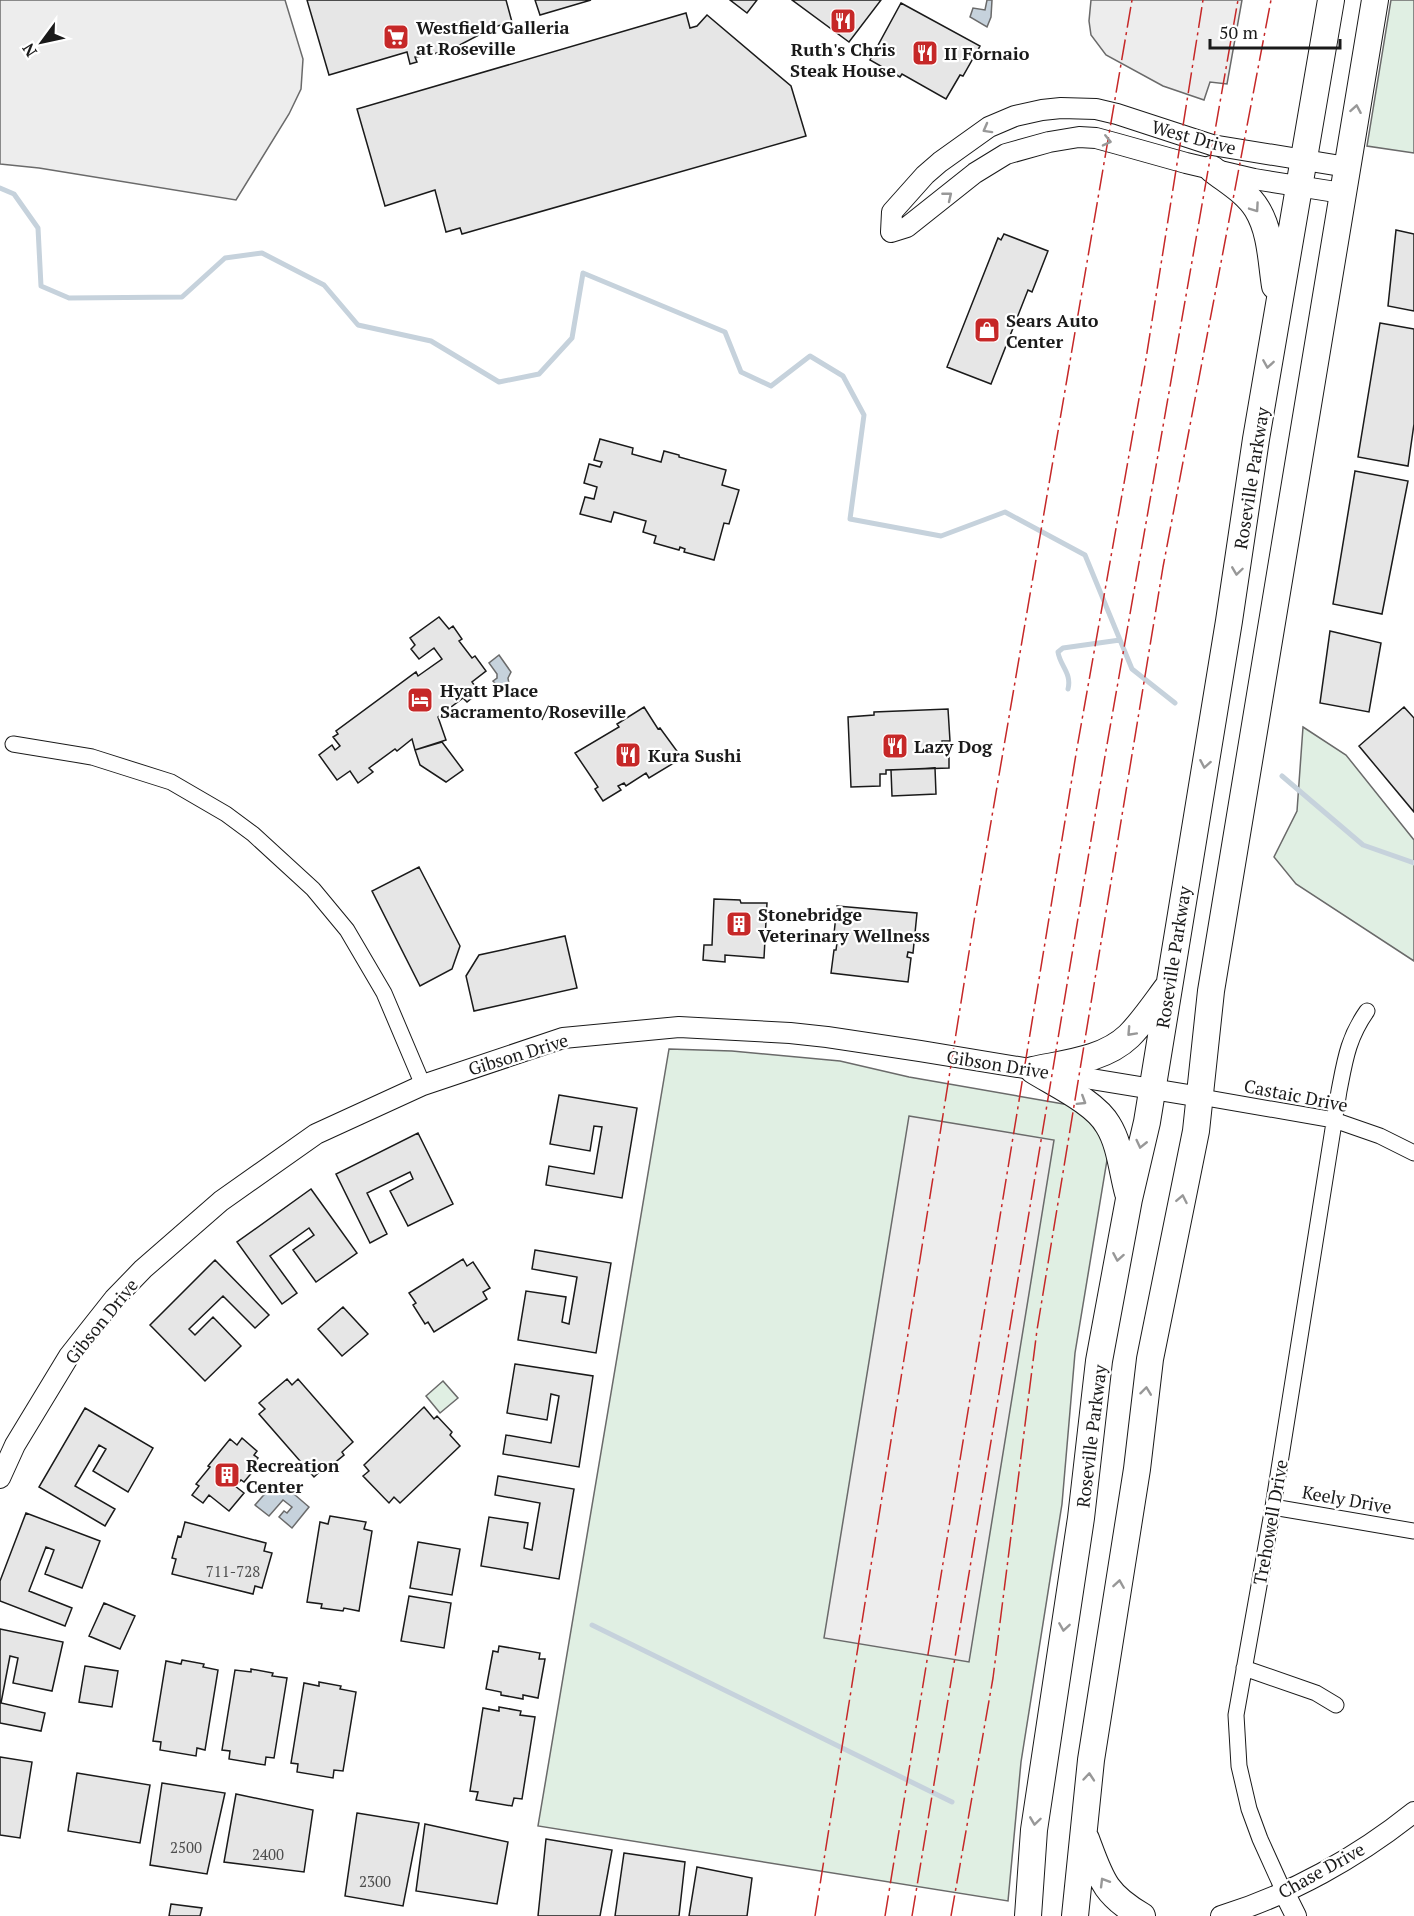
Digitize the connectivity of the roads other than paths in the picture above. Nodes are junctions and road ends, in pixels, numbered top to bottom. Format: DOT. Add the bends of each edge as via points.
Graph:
graph roads {
  1 [pos="1331,0"];
  2 [pos="1375,0"];
  3 [pos="1303,159"];
  4 [pos="1347,167"];
  5 [pos="1212,169"];
  6 [pos="1299,186"];
  7 [pos="1342,193"];
  8 [pos="1278,307"];
  9 [pos="13,744"];
  10 [pos="1168,987"];
  11 [pos="1367,1011"];
  12 [pos="1033,1070"];
  13 [pos="423,1084"];
  14 [pos="1152,1088"];
  15 [pos="1201,1097"];
  16 [pos="1334,1120"];
  17 [pos="1414,1153"];
  18 [pos="1129,1199"];
  19 [pos="0,1478"];
  20 [pos="1273,1506"];
  21 [pos="1414,1531"];
  22 [pos="1244,1668"];
  23 [pos="1336,1705"];
  24 [pos="1414,1812"];
  25 [pos="1084,1835"];
  26 [pos="1284,1892"];
  27 [pos="1028,1916"];
  28 [pos="1075,1916"];
  29 [pos="1142,1916"];
  30 [pos="1221,1916"];
  31 [pos="1296,1916"];
  1 -- 3 [label="main road, Roseville Parkway"];
  4 -- 2 [label="main road, one-way"];
  3 -- 4 [label="street, West Drive"];
  3 -- 5 [label="street, West Drive, one-way" via="1212,145 1096,110 1042,110 989,127 940,162 892,212 891,232 907,227 997,159 1049,142 1096,138"];
  3 -- 6 [label="main road, Roseville Parkway"];
  4 -- 7 [label="main road"];
  5 -- 6 [label="street, West Drive"];
  5 -- 8 [label="main road, one-way" via="1257,208 1266,228"];
  6 -- 7 [label="street, West Drive"];
  6 -- 8 [label="main road, Roseville Parkway"];
  7 -- 15 [label="main road" via="1211,991"];
  8 -- 10 [label="main road, Roseville Parkway, one-way"];
  9 -- 13 [label="street" via="92,758 171,782 253,834 313,889 348,930 384,993"];
  10 -- 12 [label="main road, one-way" via="1119,1044 1099,1055"];
  10 -- 14 [label="main road, Roseville Parkway"];
  11 -- 16 [label="street, Trehowell Drive" via="1347,1048"];
  12 -- 13 [label="street, Gibson Drive" via="827,1037 679,1027 563,1038"];
  12 -- 14 [label="street, Gibson Drive"];
  12 -- 18 [label="main road, one-way" via="1094,1109 1107,1123"];
  13 -- 19 [label="street, Gibson Drive" via="316,1134 221,1201 143,1269 69,1356 15,1445"];
  14 -- 15 [label="street, Gibson Drive"];
  14 -- 18 [label="main road, Roseville Parkway, one-way"];
  15 -- 16 [label="street, Castaic Drive"];
  25 -- 15 [label="main road, one-way" via="1091,1761 1137,1469 1150,1359"];
  16 -- 17 [label="street, Castaic Drive"];
  16 -- 20 [label="street, Trehowell Drive"];
  18 -- 27 [label="main road, Roseville Parkway, one-way" via="1099,1360 1082,1518 1034,1830"];
  20 -- 21 [label="street, Keely Drive"];
  20 -- 22 [label="street, Trehowell Drive"];
  22 -- 23 [label="street" via="1316,1693"];
  22 -- 26 [label="street, Trehowell Drive" via="1236,1715 1239,1766 1248,1809"];
  24 -- 26 [label="street, Chase Drive" via="1372,1842"];
  25 -- 28 [label="main road"];
  29 -- 25 [label="main road, one-way" via="1114,1898 1102,1882"];
  26 -- 30 [label="street, Chase Drive"];
  26 -- 31 [label="street, Trehowell Drive"];
}
